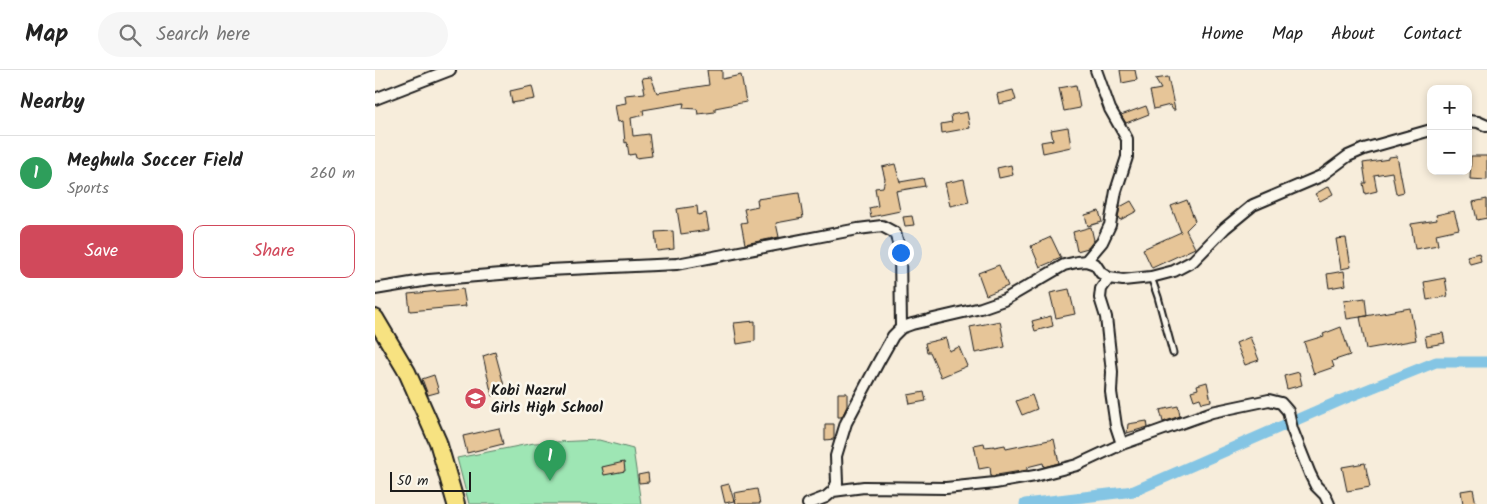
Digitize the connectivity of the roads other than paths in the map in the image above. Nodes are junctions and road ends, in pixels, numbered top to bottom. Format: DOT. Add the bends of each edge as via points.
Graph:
graph roads {
  1 [pos="450,70"];
  2 [pos="1096,70"];
  3 [pos="375,98"];
  4 [pos="1472,121"];
  5 [pos="1487,126"];
  6 [pos="1427,131"];
  7 [pos="1086,261"];
  8 [pos="1151,277"];
  9 [pos="1109,278"];
  10 [pos="375,289"];
  11 [pos="375,318"];
  12 [pos="901,328"];
  13 [pos="1173,353"];
  14 [pos="1122,444"];
  15 [pos="833,491"];
  16 [pos="457,504"];
  17 [pos="808,504"];
  18 [pos="1329,504"];
  1 -- 3 [label="street"];
  2 -- 7 [label="street" via="1110,109 1127,140 1127,156 1102,242"];
  4 -- 5 [label="street"];
  6 -- 8 [label="street" via="1364,149 1348,156 1321,176 1253,205 1193,261 1174,271"];
  7 -- 9 [label="street" via="1095,264"];
  7 -- 12 [label="street" via="1063,265 1004,300"];
  8 -- 9 [label="street"];
  8 -- 13 [label="lane"];
  9 -- 14 [label="street" via="1101,289 1100,298 1106,317 1116,426"];
  10 -- 12 [label="street" via="439,279 677,264 882,226 895,232 900,249"];
  11 -- 16 [label="main road" via="407,372 434,433"];
  12 -- 15 [label="street" via="893,336 846,423 836,456 837,483"];
  14 -- 15 [label="street" via="1077,465 995,483 946,488 864,487"];
  14 -- 18 [label="street" via="1212,412 1269,400 1281,403 1288,411 1310,474"];
  15 -- 17 [label="street"];
}
